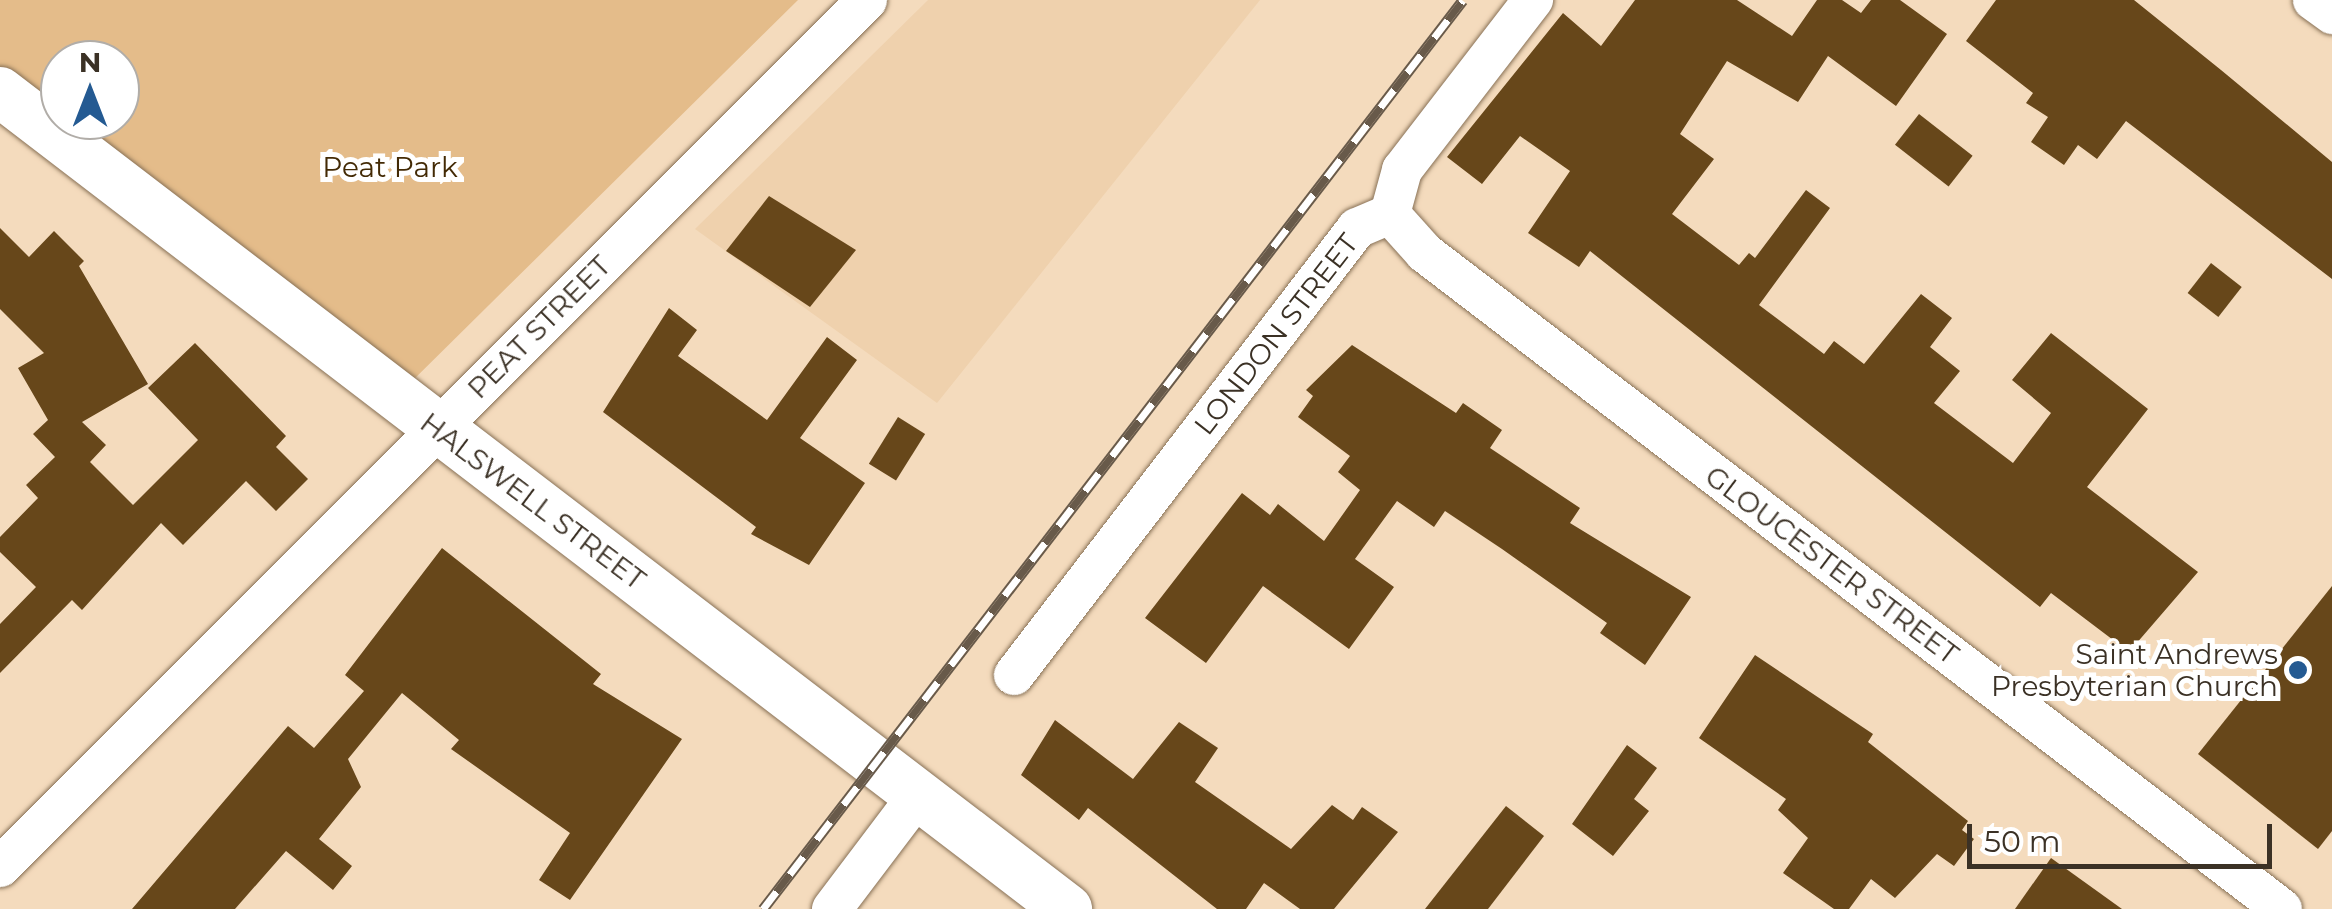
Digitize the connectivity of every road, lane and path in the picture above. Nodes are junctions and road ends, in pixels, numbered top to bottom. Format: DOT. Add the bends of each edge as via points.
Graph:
graph roads {
  1 [pos="867,0"];
  2 [pos="1533,0"];
  3 [pos="2313,0"];
  4 [pos="2332,14"];
  5 [pos="0,92"];
  6 [pos="1390,214"];
  7 [pos="437,429"];
  8 [pos="1014,675"];
  9 [pos="919,794"];
  10 [pos="0,867"];
  11 [pos="832,909"];
  12 [pos="1067,909"];
  13 [pos="2282,909"];
  1 -- 7 [label="street, PEAT STREET"];
  2 -- 6 [label="street" via="1402,170"];
  3 -- 4 [label="street"];
  5 -- 7 [label="street, HALSWELL STREET"];
  6 -- 8 [label="street, LONDON STREET" via="1357,228"];
  6 -- 13 [label="street, GLOUCESTER STREET" via="1425,253"];
  7 -- 9 [label="street, HALSWELL STREET"];
  7 -- 10 [label="street, PEAT STREET"];
  9 -- 11 [label="street"];
  9 -- 12 [label="street, HALSWELL STREET"];
}
